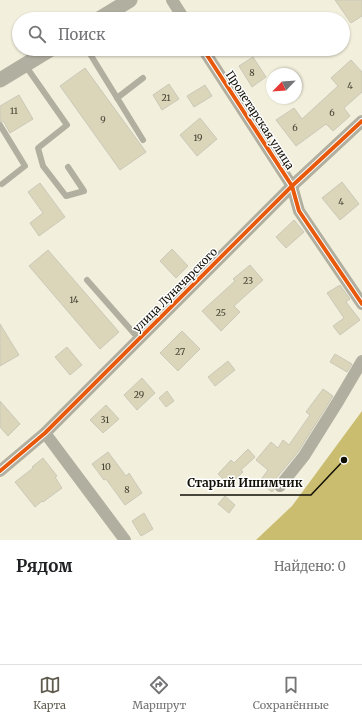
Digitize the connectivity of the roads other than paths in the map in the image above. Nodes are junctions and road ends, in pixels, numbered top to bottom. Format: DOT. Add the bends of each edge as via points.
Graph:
graph roads {
  1 [pos="130,0"];
  2 [pos="172,0"];
  3 [pos="110,12"];
  4 [pos="180,12"];
  5 [pos="40,56"];
  6 [pos="91,56"];
  7 [pos="208,56"];
  8 [pos="25,65"];
  9 [pos="143,78"];
  10 [pos="0,80"];
  11 [pos="117,98"];
  12 [pos="362,121"];
  13 [pos="0,125"];
  14 [pos="143,140"];
  15 [pos="68,167"];
  16 [pos="2,184"];
  17 [pos="292,186"];
  18 [pos="87,280"];
  19 [pos="362,304"];
  20 [pos="140,339"];
  21 [pos="362,361"];
  22 [pos="45,433"];
  23 [pos="0,471"];
  24 [pos="280,486"];
  25 [pos="125,540"];
  1 -- 3 [label="street"];
  2 -- 4 [label="street"];
  5 -- 8 [label="street"];
  6 -- 11 [label="lane"];
  7 -- 17 [label="street, Пролетарская улица"];
  8 -- 10 [label="street"];
  8 -- 15 [label="lane" via="67,125 38,148 43,166 66,196 84,191"];
  9 -- 11 [label="lane"];
  11 -- 14 [label="lane"];
  12 -- 17 [label="street, улица Луначарского"];
  13 -- 16 [label="lane" via="25,166"];
  17 -- 19 [label="street, Пролетарская улица" via="299,211"];
  17 -- 20 [label="street, улица Луначарского"];
  18 -- 20 [label="lane"];
  20 -- 22 [label="street, улица Луначарского"];
  21 -- 24 [label="street" via="304,456"];
  22 -- 23 [label="street, улица Луначарского"];
  22 -- 25 [label="street"];
}
